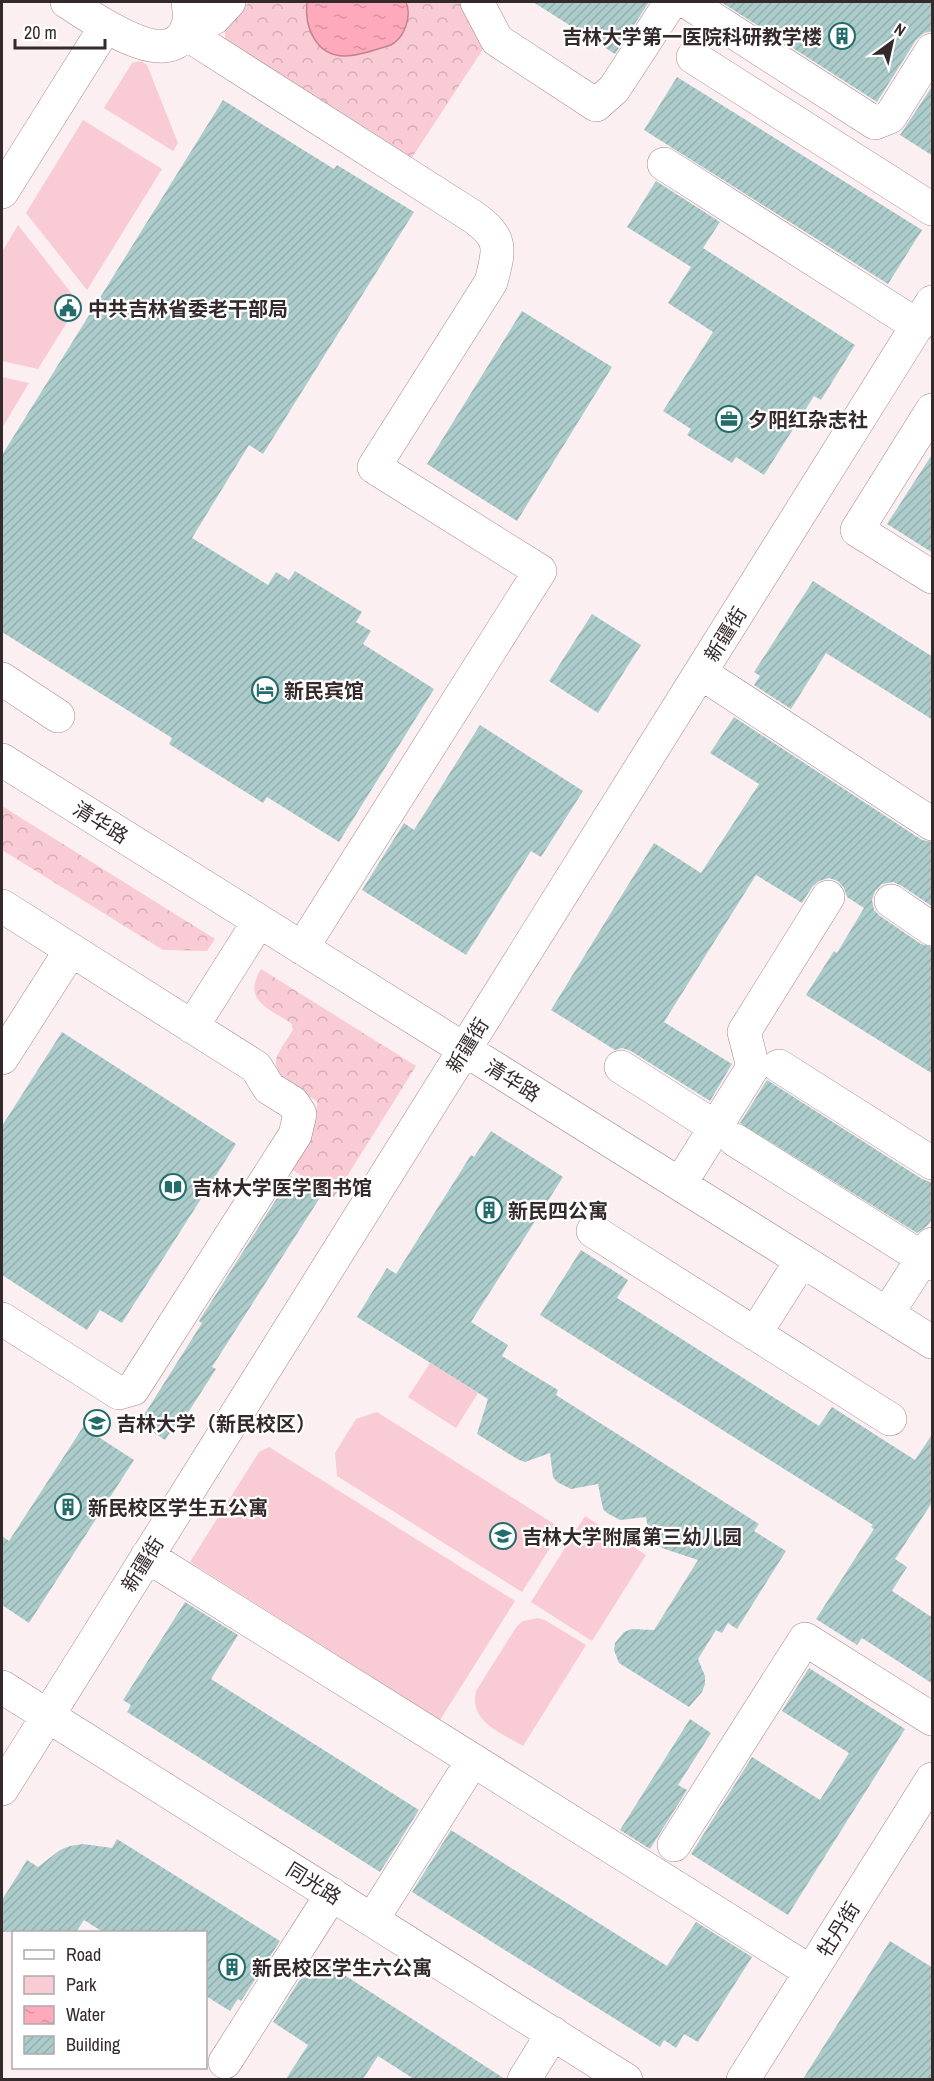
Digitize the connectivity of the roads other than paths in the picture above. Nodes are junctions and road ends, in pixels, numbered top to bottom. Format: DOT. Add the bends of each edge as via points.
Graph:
graph roads {
  1 [pos="68,2"];
  2 [pos="188,2"];
  3 [pos="230,2"];
  4 [pos="477,2"];
  5 [pos="671,2"];
  6 [pos="687,2"];
  7 [pos="106,26"];
  8 [pos="185,33"];
  9 [pos="933,50"];
  10 [pos="693,57"];
  11 [pos="664,164"];
  12 [pos="2,192"];
  13 [pos="933,209"];
  14 [pos="925,314"];
  15 [pos="933,410"];
  16 [pos="933,577"];
  17 [pos="701,673"];
  18 [pos="2,679"];
  19 [pos="58,716"];
  20 [pos="2,760"];
  21 [pos="933,824"];
  22 [pos="828,897"];
  23 [pos="891,901"];
  24 [pos="2,906"];
  25 [pos="259,921"];
  26 [pos="933,929"];
  27 [pos="302,948"];
  28 [pos="71,950"];
  29 [pos="192,1027"];
  30 [pos="464,1049"];
  31 [pos="2,1058"];
  32 [pos="778,1066"];
  33 [pos="621,1067"];
  34 [pos="725,1134"];
  35 [pos="933,1163"];
  36 [pos="680,1184"];
  37 [pos="593,1231"];
  38 [pos="930,1255"];
  39 [pos="801,1261"];
  40 [pos="888,1314"];
  41 [pos="2,1319"];
  42 [pos="755,1334"];
  43 [pos="933,1342"];
  44 [pos="890,1419"];
  45 [pos="147,1556"];
  46 [pos="2,1687"];
  47 [pos="47,1716"];
  48 [pos="933,1719"];
  49 [pos="473,1760"];
  50 [pos="933,1779"];
  51 [pos="2,1789"];
  52 [pos="674,1845"];
  53 [pos="332,1894"];
  54 [pos="372,1920"];
  55 [pos="811,1972"];
  56 [pos="553,2033"];
  57 [pos="225,2062"];
  58 [pos="524,2079"];
  59 [pos="626,2079"];
  60 [pos="743,2079"];
  1 -- 7 [label="street"];
  2 -- 8 [label="street" via="190,20"];
  3 -- 8 [label="street" via="214,18"];
  4 -- 5 [label="street" via="497,40 596,105 614,89"];
  6 -- 9 [label="street" via="875,123 890,117"];
  7 -- 8 [label="street" via="131,40 160,46 175,43"];
  7 -- 12 [label="street"];
  8 -- 27 [label="street" via="489,228 497,242 491,282 374,467 540,571"];
  10 -- 13 [label="street"];
  11 -- 14 [label="street"];
  14 -- 17 [label="street, 新疆街"];
  15 -- 16 [label="street" via="857,530"];
  17 -- 21 [label="street"];
  17 -- 30 [label="street, 新疆街"];
  18 -- 19 [label="street"];
  20 -- 25 [label="street, 清华路"];
  22 -- 34 [label="street" via="744,1032 753,1067"];
  23 -- 26 [label="street"];
  24 -- 28 [label="street"];
  25 -- 27 [label="street, 清华路"];
  25 -- 29 [label="street"];
  27 -- 30 [label="street, 清华路"];
  28 -- 29 [label="street"];
  28 -- 31 [label="street"];
  29 -- 41 [label="street" via="256,1067 268,1088 292,1103 300,1114 295,1135 133,1389 119,1394"];
  30 -- 36 [label="street, 清华路"];
  30 -- 45 [label="street, 新疆街"];
  32 -- 35 [label="street"];
  33 -- 34 [label="street"];
  34 -- 36 [label="street"];
  34 -- 38 [label="street"];
  36 -- 39 [label="street, 清华路"];
  37 -- 42 [label="street"];
  38 -- 40 [label="street"];
  39 -- 40 [label="street, 清华路"];
  39 -- 42 [label="street"];
  40 -- 43 [label="street, 清华路"];
  42 -- 44 [label="street"];
  45 -- 47 [label="street, 新疆街"];
  45 -- 49 [label="street"];
  46 -- 47 [label="street, 同光路"];
  47 -- 51 [label="street, 新疆街"];
  47 -- 53 [label="street, 同光路"];
  48 -- 52 [label="street" via="805,1639"];
  49 -- 54 [label="street"];
  49 -- 55 [label="street"];
  50 -- 55 [label="street, 牡丹街"];
  53 -- 54 [label="street, 同光路"];
  53 -- 57 [label="street"];
  54 -- 56 [label="street, 同光路"];
  55 -- 60 [label="street, 牡丹街"];
  56 -- 58 [label="street"];
  56 -- 59 [label="street, 同光路"];
}
